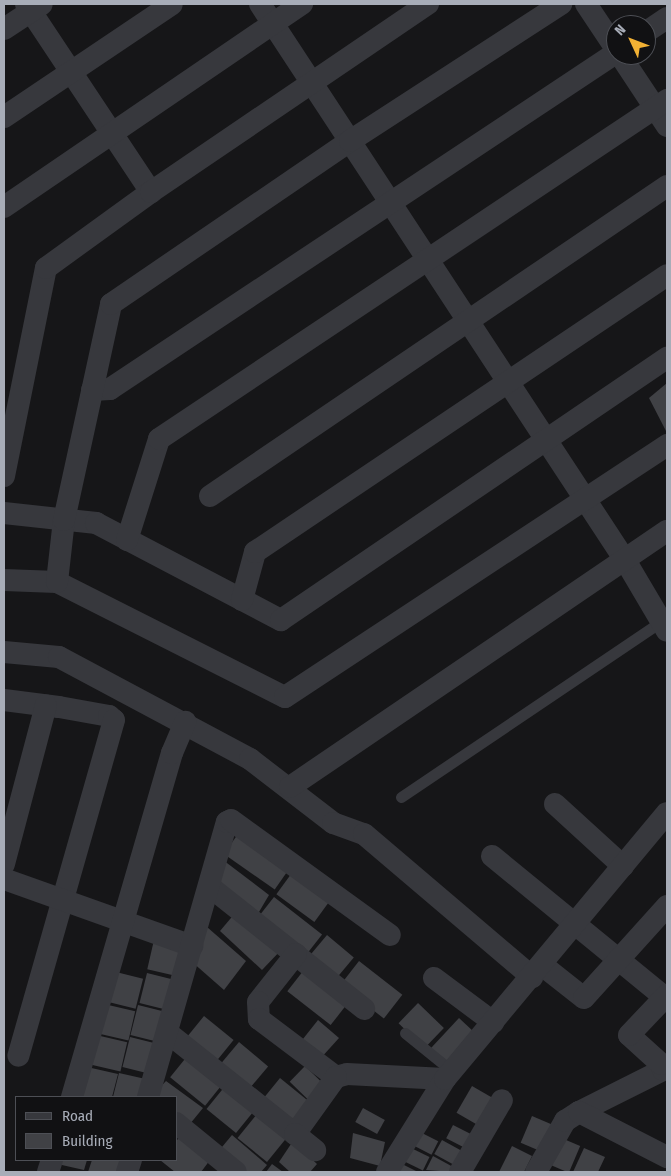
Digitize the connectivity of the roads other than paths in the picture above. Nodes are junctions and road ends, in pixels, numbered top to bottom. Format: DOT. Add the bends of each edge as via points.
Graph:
graph roads {
  1 [pos="172,4"];
  2 [pos="260,4"];
  3 [pos="302,4"];
  4 [pos="428,4"];
  5 [pos="561,4"];
  6 [pos="586,4"];
  7 [pos="33,6"];
  8 [pos="667,18"];
  9 [pos="273,24"];
  10 [pos="656,25"];
  11 [pos="4,29"];
  12 [pos="606,33"];
  13 [pos="606,59"];
  14 [pos="628,65"];
  15 [pos="71,72"];
  16 [pos="312,82"];
  17 [pos="663,111"];
  18 [pos="4,118"];
  19 [pos="112,133"];
  20 [pos="350,141"];
  21 [pos="667,186"];
  22 [pos="151,192"];
  23 [pos="390,203"];
  24 [pos="4,206"];
  25 [pos="428,260"];
  26 [pos="667,275"];
  27 [pos="468,321"];
  28 [pos="667,358"];
  29 [pos="508,382"];
  30 [pos="92,390"];
  31 [pos="546,440"];
  32 [pos="667,445"];
  33 [pos="4,476"];
  34 [pos="210,496"];
  35 [pos="585,500"];
  36 [pos="4,513"];
  37 [pos="64,520"];
  38 [pos="667,531"];
  39 [pos="127,540"];
  40 [pos="625,560"];
  41 [pos="4,580"];
  42 [pos="57,582"];
  43 [pos="242,600"];
  44 [pos="665,623"];
  45 [pos="4,652"];
  46 [pos="4,700"];
  47 [pos="46,705"];
  48 [pos="185,722"];
  49 [pos="290,787"];
  50 [pos="401,797"];
  51 [pos="555,804"];
  52 [pos="665,821"];
  53 [pos="492,856"];
  54 [pos="4,864"];
  55 [pos="623,866"];
  56 [pos="4,879"];
  57 [pos="209,886"];
  58 [pos="63,898"];
  59 [pos="666,910"];
  60 [pos="124,920"];
  61 [pos="576,924"];
  62 [pos="390,935"];
  63 [pos="192,946"];
  64 [pos="296,954"];
  65 [pos="620,960"];
  66 [pos="537,971"];
  67 [pos="434,978"];
  68 [pos="666,997"];
  69 [pos="364,1009"];
  70 [pos="493,1022"];
  71 [pos="168,1033"];
  72 [pos="404,1033"];
  73 [pos="18,1056"];
  74 [pos="449,1075"];
  75 [pos="342,1076"];
  76 [pos="72,1096"];
  77 [pos="148,1096"];
  78 [pos="502,1100"];
  79 [pos="579,1112"];
  80 [pos="178,1125"];
  81 [pos="295,1134"];
  82 [pos="316,1150"];
  83 [pos="667,1157"];
  84 [pos="540,1171"];
  85 [pos="236,1172"];
  86 [pos="387,1172"];
  87 [pos="460,1172"];
  1 -- 15 [label="street"];
  2 -- 9 [label="street"];
  3 -- 9 [label="street"];
  4 -- 16 [label="street"];
  5 -- 20 [label="street"];
  6 -- 12 [label="street"];
  7 -- 11 [label="street"];
  7 -- 15 [label="street"];
  8 -- 10 [label="street"];
  9 -- 16 [label="street"];
  9 -- 19 [label="street"];
  13 -- 23 [label="street"];
  14 -- 17 [label="street"];
  15 -- 18 [label="street"];
  15 -- 19 [label="street"];
  16 -- 20 [label="street"];
  16 -- 22 [label="street"];
  17 -- 25 [label="street"];
  19 -- 22 [label="street"];
  19 -- 24 [label="street"];
  20 -- 23 [label="street"];
  20 -- 30 [label="street" via="111,304"];
  21 -- 27 [label="street"];
  22 -- 33 [label="street" via="46,268"];
  23 -- 25 [label="street"];
  23 -- 30 [label="street" via="110,389"];
  25 -- 27 [label="street"];
  25 -- 39 [label="street" via="159,439"];
  26 -- 29 [label="street"];
  27 -- 29 [label="street"];
  27 -- 34 [label="street"];
  28 -- 31 [label="street"];
  29 -- 31 [label="street"];
  29 -- 43 [label="street" via="255,552"];
  30 -- 37 [label="street"];
  31 -- 35 [label="street"];
  31 -- 43 [label="street" via="281,620"];
  32 -- 35 [label="street"];
  35 -- 40 [label="street"];
  35 -- 42 [label="street" via="285,697"];
  36 -- 37 [label="street"];
  37 -- 39 [label="street" via="96,523"];
  37 -- 42 [label="street"];
  38 -- 40 [label="street"];
  39 -- 43 [label="street"];
  40 -- 44 [label="street"];
  40 -- 49 [label="street"];
  41 -- 42 [label="street"];
  44 -- 50 [label="lane"];
  45 -- 48 [label="street" via="59,657"];
  46 -- 47 [label="street"];
  47 -- 54 [label="street"];
  47 -- 58 [label="street" via="109,716 114,720"];
  48 -- 49 [label="street" via="250,759"];
  48 -- 60 [label="street" via="172,753"];
  49 -- 66 [label="street" via="332,822 364,834 420,884"];
  51 -- 55 [label="street"];
  52 -- 55 [label="street"];
  53 -- 61 [label="street"];
  55 -- 61 [label="street"];
  56 -- 58 [label="street"];
  57 -- 62 [label="street" via="227,822 231,820"];
  57 -- 63 [label="street"];
  57 -- 64 [label="street"];
  58 -- 60 [label="street"];
  58 -- 73 [label="street"];
  59 -- 65 [label="street"];
  60 -- 63 [label="street"];
  60 -- 76 [label="street"];
  61 -- 65 [label="street"];
  61 -- 66 [label="street"];
  63 -- 71 [label="street"];
  64 -- 69 [label="street"];
  64 -- 75 [label="street" via="258,1002 259,1019"];
  65 -- 66 [label="street" via="584,998"];
  65 -- 68 [label="street"];
  66 -- 70 [label="street"];
  67 -- 70 [label="street"];
  68 -- 79 [label="street" via="629,1035 661,1064 663,1070"];
  70 -- 74 [label="street"];
  71 -- 77 [label="street"];
  71 -- 81 [label="street"];
  72 -- 74 [label="lane"];
  74 -- 75 [label="street"];
  74 -- 86 [label="street"];
  75 -- 81 [label="street"];
  78 -- 87 [label="street"];
  79 -- 83 [label="street"];
  79 -- 84 [label="street" via="566,1120"];
  80 -- 85 [label="street"];
  81 -- 82 [label="street"];
}
